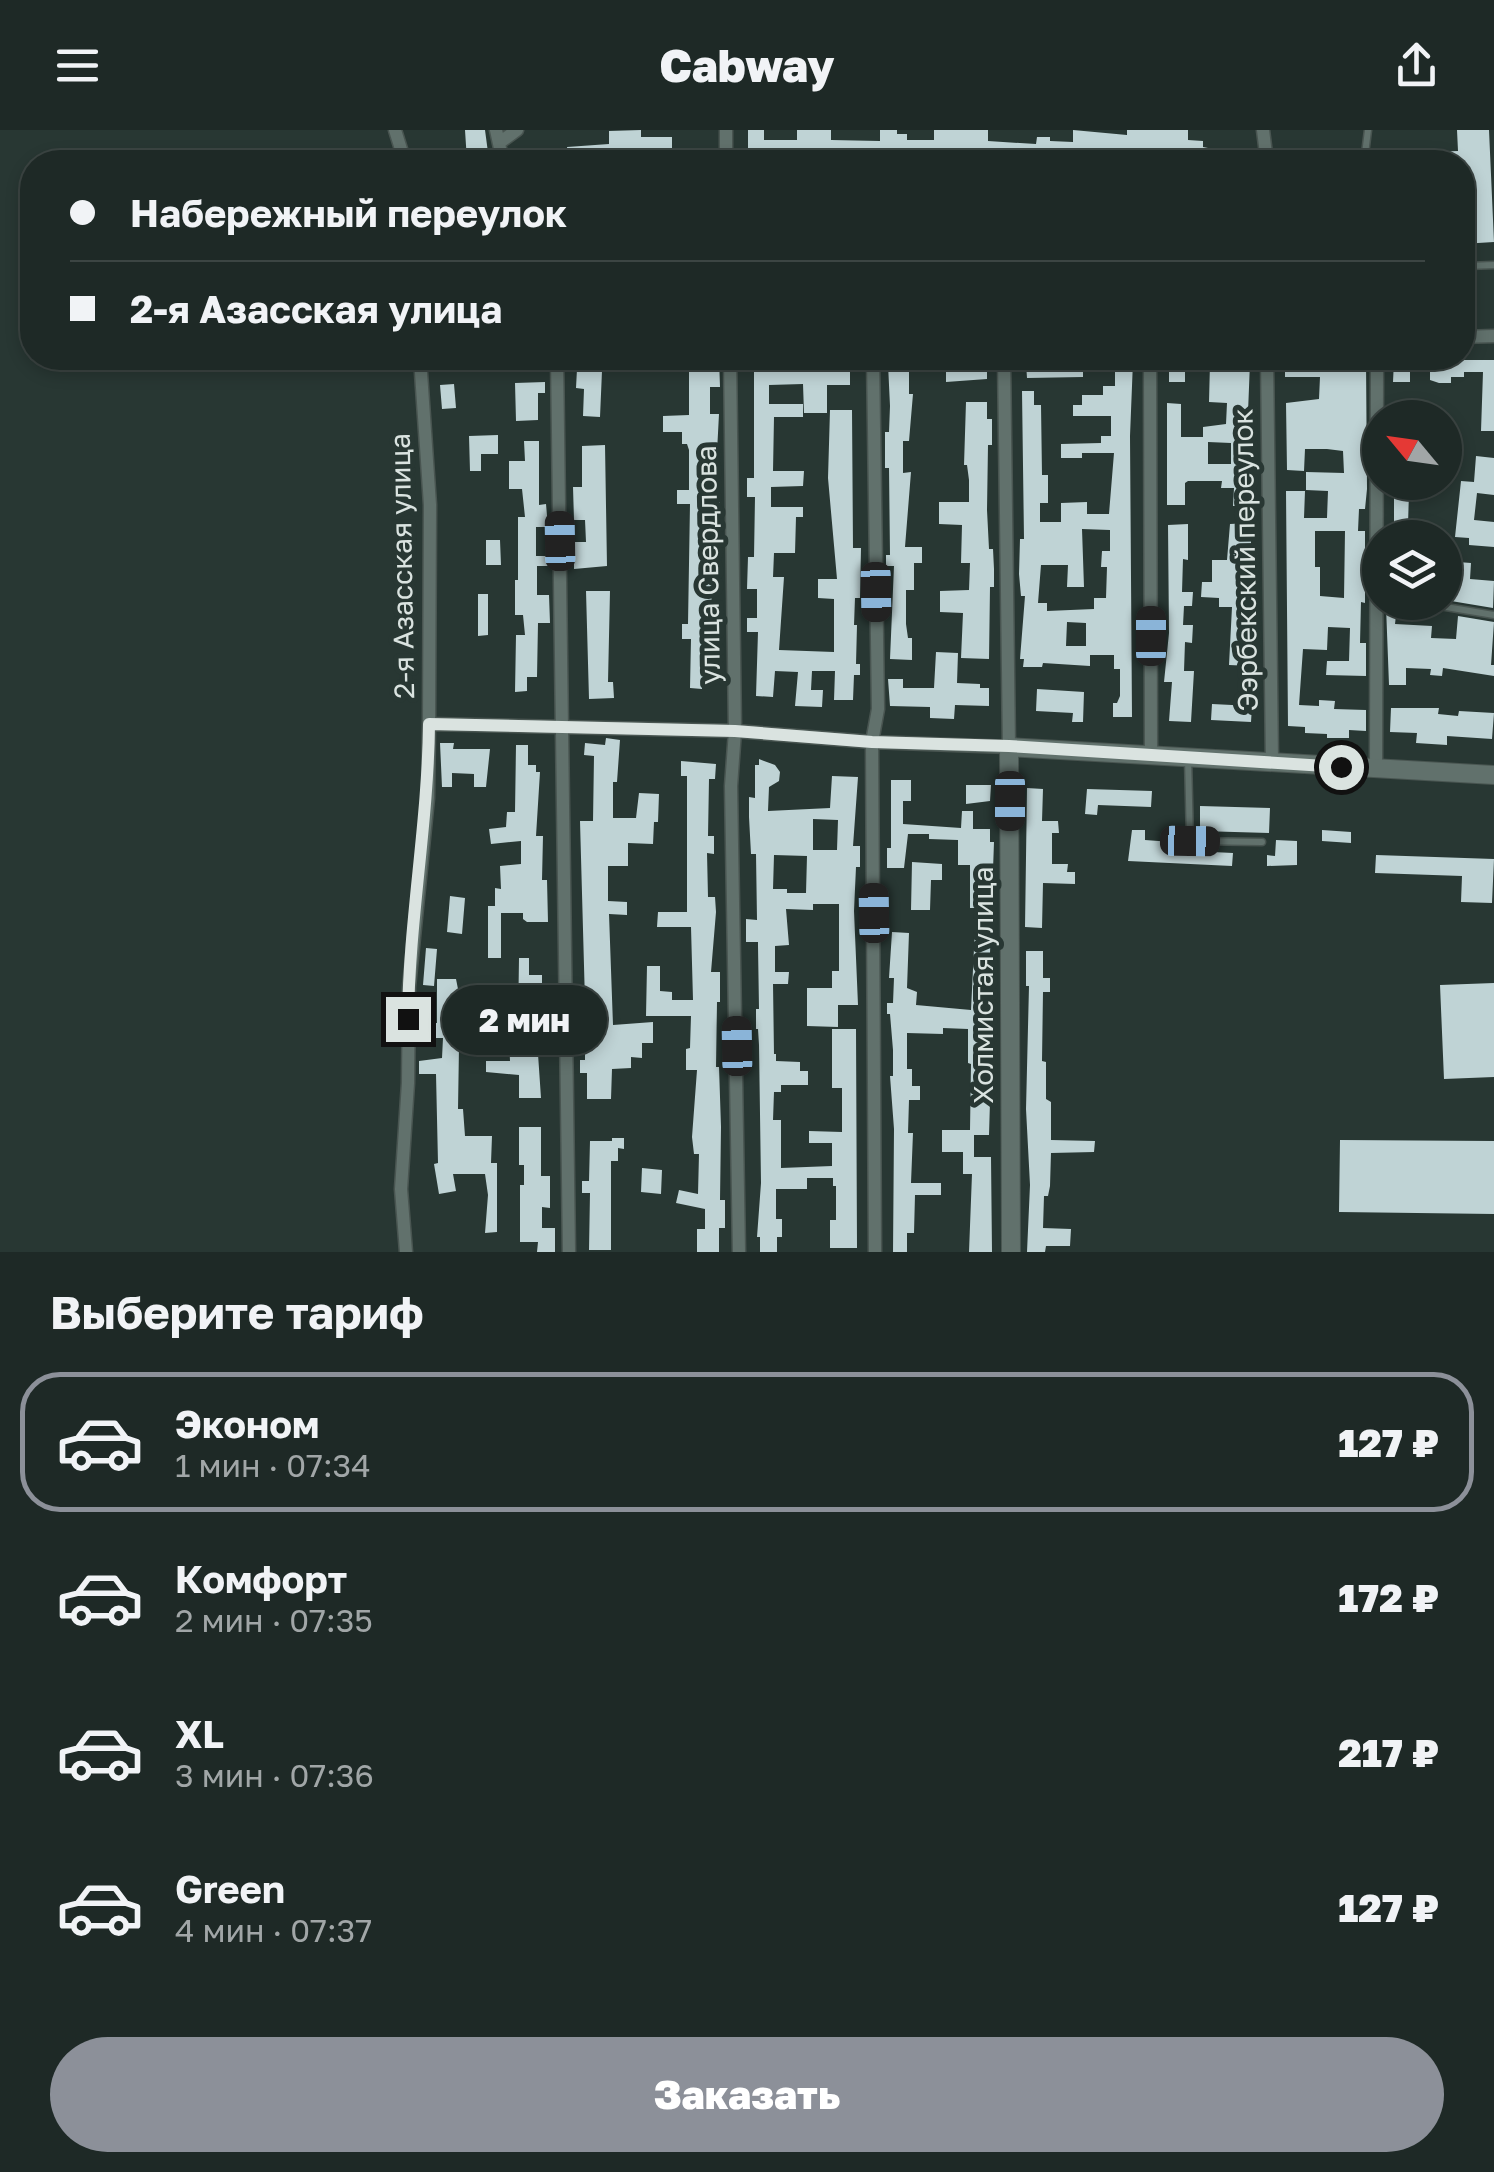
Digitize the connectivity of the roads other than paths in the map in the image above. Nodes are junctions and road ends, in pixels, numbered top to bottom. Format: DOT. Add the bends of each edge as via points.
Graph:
graph roads {
  1 [pos="517,130"];
  2 [pos="498,137"];
  3 [pos="421,370"];
  4 [pos="557,370"];
  5 [pos="730,370"];
  6 [pos="872,370"];
  7 [pos="1004,370"];
  8 [pos="1150,370"];
  9 [pos="1268,370"];
  10 [pos="1377,370"];
  11 [pos="1378,520"];
  12 [pos="1462,609"];
  13 [pos="1494,614"];
  14 [pos="1378,620"];
  15 [pos="429,724"];
  16 [pos="564,726"];
  17 [pos="735,731"];
  18 [pos="872,742"];
  19 [pos="1009,746"];
  20 [pos="1152,755"];
  21 [pos="1188,757"];
  22 [pos="1272,762"];
  23 [pos="1376,770"];
  24 [pos="1494,775"];
  25 [pos="1262,842"];
  26 [pos="406,1252"];
  27 [pos="568,1252"];
  28 [pos="739,1252"];
  29 [pos="875,1252"];
  30 [pos="1011,1252"];
  1 -- 2 [label="street"];
  3 -- 15 [label="street, 2-я Азасская улица" via="430,504"];
  4 -- 16 [label="street"];
  5 -- 17 [label="street, улица Свердлова"];
  6 -- 18 [label="street" via="878,709"];
  7 -- 19 [label="street, Холмистая улица"];
  8 -- 20 [label="street"];
  9 -- 22 [label="street, Ээрбекский переулок"];
  10 -- 11 [label="street"];
  12 -- 13 [label="lane"];
  14 -- 23 [label="street"];
  15 -- 16 [label="street"];
  15 -- 26 [label="street, 2-я Азасская улица" via="409,987 401,1189"];
  16 -- 17 [label="street"];
  16 -- 27 [label="street"];
  17 -- 18 [label="street"];
  17 -- 28 [label="street, улица Свердлова"];
  18 -- 19 [label="street"];
  18 -- 29 [label="street"];
  19 -- 20 [label="street"];
  19 -- 30 [label="street, Холмистая улица"];
  20 -- 21 [label="street"];
  21 -- 22 [label="street"];
  21 -- 25 [label="lane" via="1190,841"];
  22 -- 23 [label="street"];
  23 -- 24 [label="street"];
}
